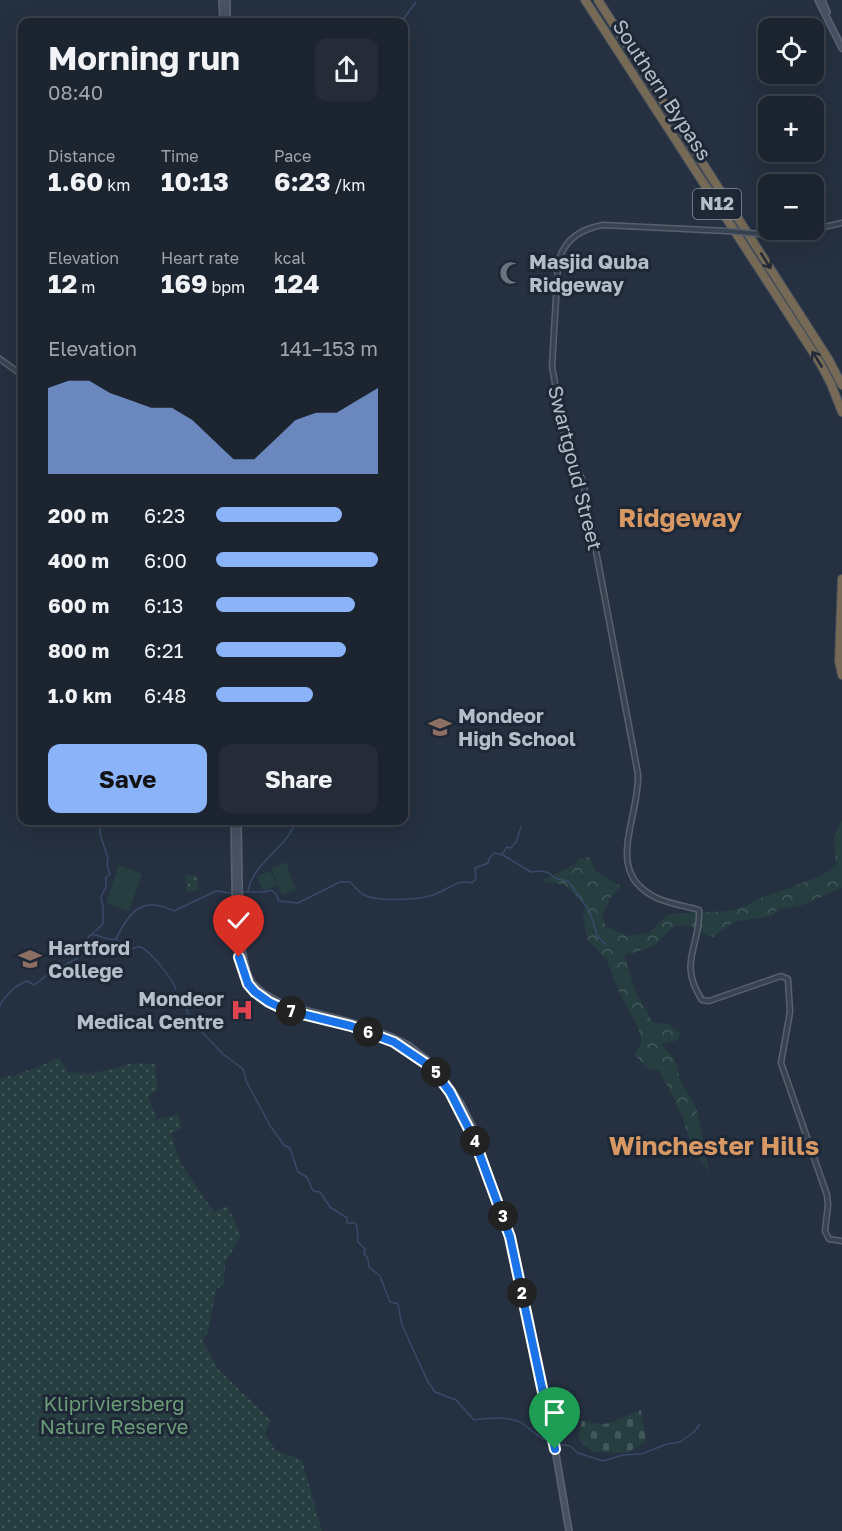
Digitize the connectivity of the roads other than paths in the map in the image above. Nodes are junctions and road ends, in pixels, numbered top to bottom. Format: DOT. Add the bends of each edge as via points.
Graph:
graph roads {
  1 [pos="222,0"];
  2 [pos="227,0"];
  3 [pos="585,0"];
  4 [pos="598,0"];
  5 [pos="820,0"];
  6 [pos="223,18"];
  7 [pos="227,18"];
  8 [pos="842,48"];
  9 [pos="842,222"];
  10 [pos="0,359"];
  11 [pos="18,372"];
  12 [pos="842,386"];
  13 [pos="838,399"];
  14 [pos="842,412"];
  15 [pos="842,422"];
  16 [pos="842,579"];
  17 [pos="841,672"];
  18 [pos="236,825"];
  19 [pos="842,1241"];
  20 [pos="568,1531"];
  1 -- 6 [label="main road"];
  2 -- 7 [label="main road"];
  13 -- 3 [label="highway, Southern Bypass / N12, one-way" via="814,353"];
  4 -- 12 [label="highway, Southern Bypass / N12, one-way"];
  5 -- 8 [label="main road"];
  9 -- 19 [label="street, Swartgoud Street, bridge" via="793,234 610,225 589,228 567,242 558,264 552,355 563,430 583,482 638,774 627,865 635,882 651,895 699,910 689,966 702,1000 707,1002 786,977 790,1012 781,1062 826,1192 825,1231 829,1239"];
  10 -- 11 [label="street"];
  13 -- 14 [label="highway, Southern Bypass / N12"];
  13 -- 15 [label="highway"];
  16 -- 17 [label="highway"];
  18 -- 20 [label="main road" via="237,946 248,984 273,1004 394,1042 428,1064 453,1097 476,1138 512,1245"];
}
